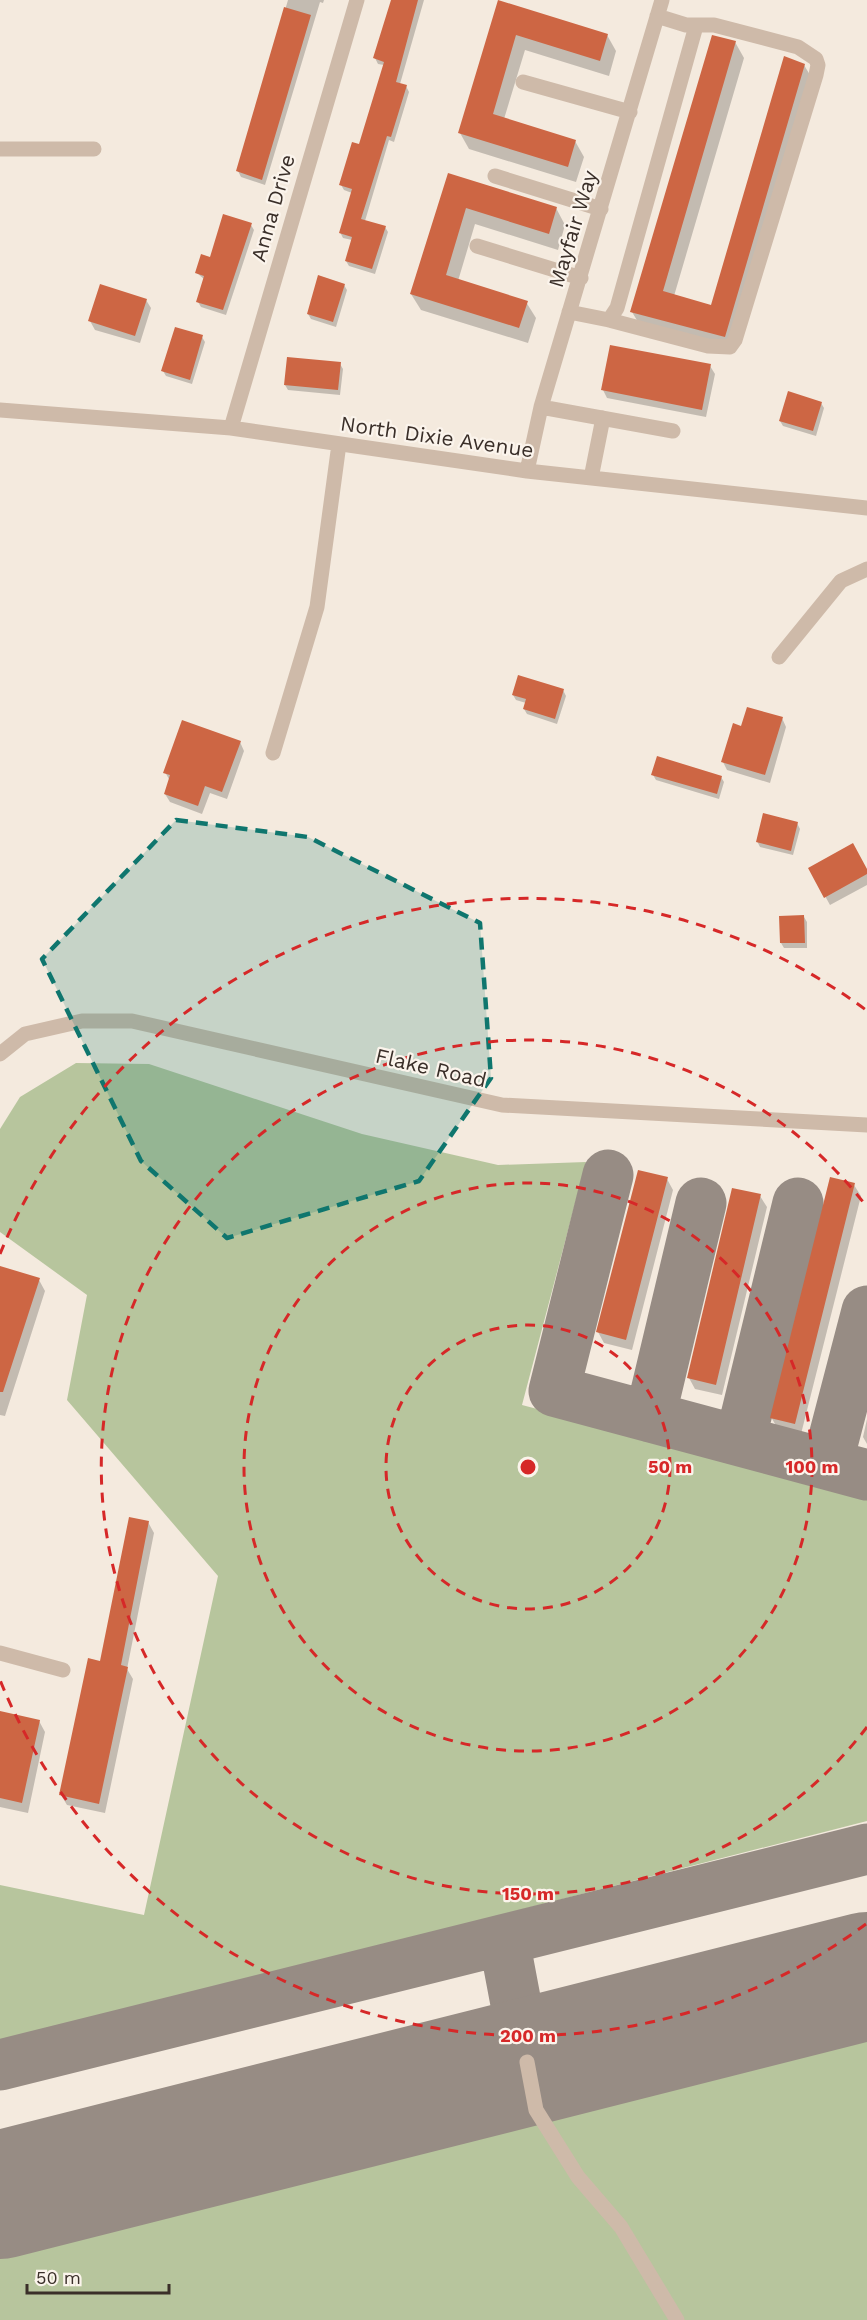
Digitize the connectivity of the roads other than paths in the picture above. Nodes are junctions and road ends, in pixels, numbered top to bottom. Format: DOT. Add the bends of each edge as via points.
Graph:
graph roads {
  1 [pos="357,0"];
  2 [pos="662,0"];
  3 [pos="657,16"];
  4 [pos="696,26"];
  5 [pos="523,82"];
  6 [pos="630,112"];
  7 [pos="0,149"];
  8 [pos="94,149"];
  9 [pos="495,176"];
  10 [pos="602,209"];
  11 [pos="477,246"];
  12 [pos="581,278"];
  13 [pos="569,312"];
  14 [pos="609,320"];
  15 [pos="541,407"];
  16 [pos="0,410"];
  17 [pos="603,418"];
  18 [pos="231,428"];
  19 [pos="673,432"];
  20 [pos="339,444"];
  21 [pos="527,471"];
  22 [pos="591,478"];
  23 [pos="867,508"];
  24 [pos="867,569"];
  25 [pos="779,657"];
  26 [pos="273,753"];
  27 [pos="0,1054"];
  28 [pos="867,1125"];
  29 [pos="0,1653"];
  30 [pos="63,1670"];
  31 [pos="527,2062"];
  32 [pos="677,2320"];
  1 -- 18 [label="street, Anna Drive"];
  2 -- 3 [label="street, Mayfair Way"];
  3 -- 4 [label="street"];
  3 -- 6 [label="street, Mayfair Way"];
  4 -- 14 [label="street" via="617,308"];
  4 -- 14 [label="street" via="714,25 798,47 816,59 816,75 730,347 708,346"];
  5 -- 6 [label="street"];
  6 -- 10 [label="street, Mayfair Way"];
  7 -- 8 [label="street"];
  9 -- 10 [label="street"];
  10 -- 12 [label="street, Mayfair Way"];
  11 -- 12 [label="street"];
  12 -- 13 [label="street, Mayfair Way"];
  13 -- 14 [label="street"];
  13 -- 15 [label="street, Mayfair Way"];
  15 -- 17 [label="street"];
  15 -- 21 [label="street, Mayfair Way"];
  16 -- 18 [label="street, North Dixie Avenue"];
  17 -- 19 [label="street"];
  17 -- 22 [label="street"];
  18 -- 20 [label="street, North Dixie Avenue"];
  20 -- 21 [label="street, North Dixie Avenue"];
  20 -- 26 [label="street" via="317,607"];
  21 -- 22 [label="street, North Dixie Avenue"];
  22 -- 23 [label="street, North Dixie Avenue"];
  24 -- 25 [label="street" via="841,581"];
  27 -- 28 [label="street, Flake Road" via="25,1034 82,1021 132,1021 502,1105"];
  29 -- 30 [label="street"];
  31 -- 32 [label="street" via="536,2110 578,2177 621,2228"];
}
